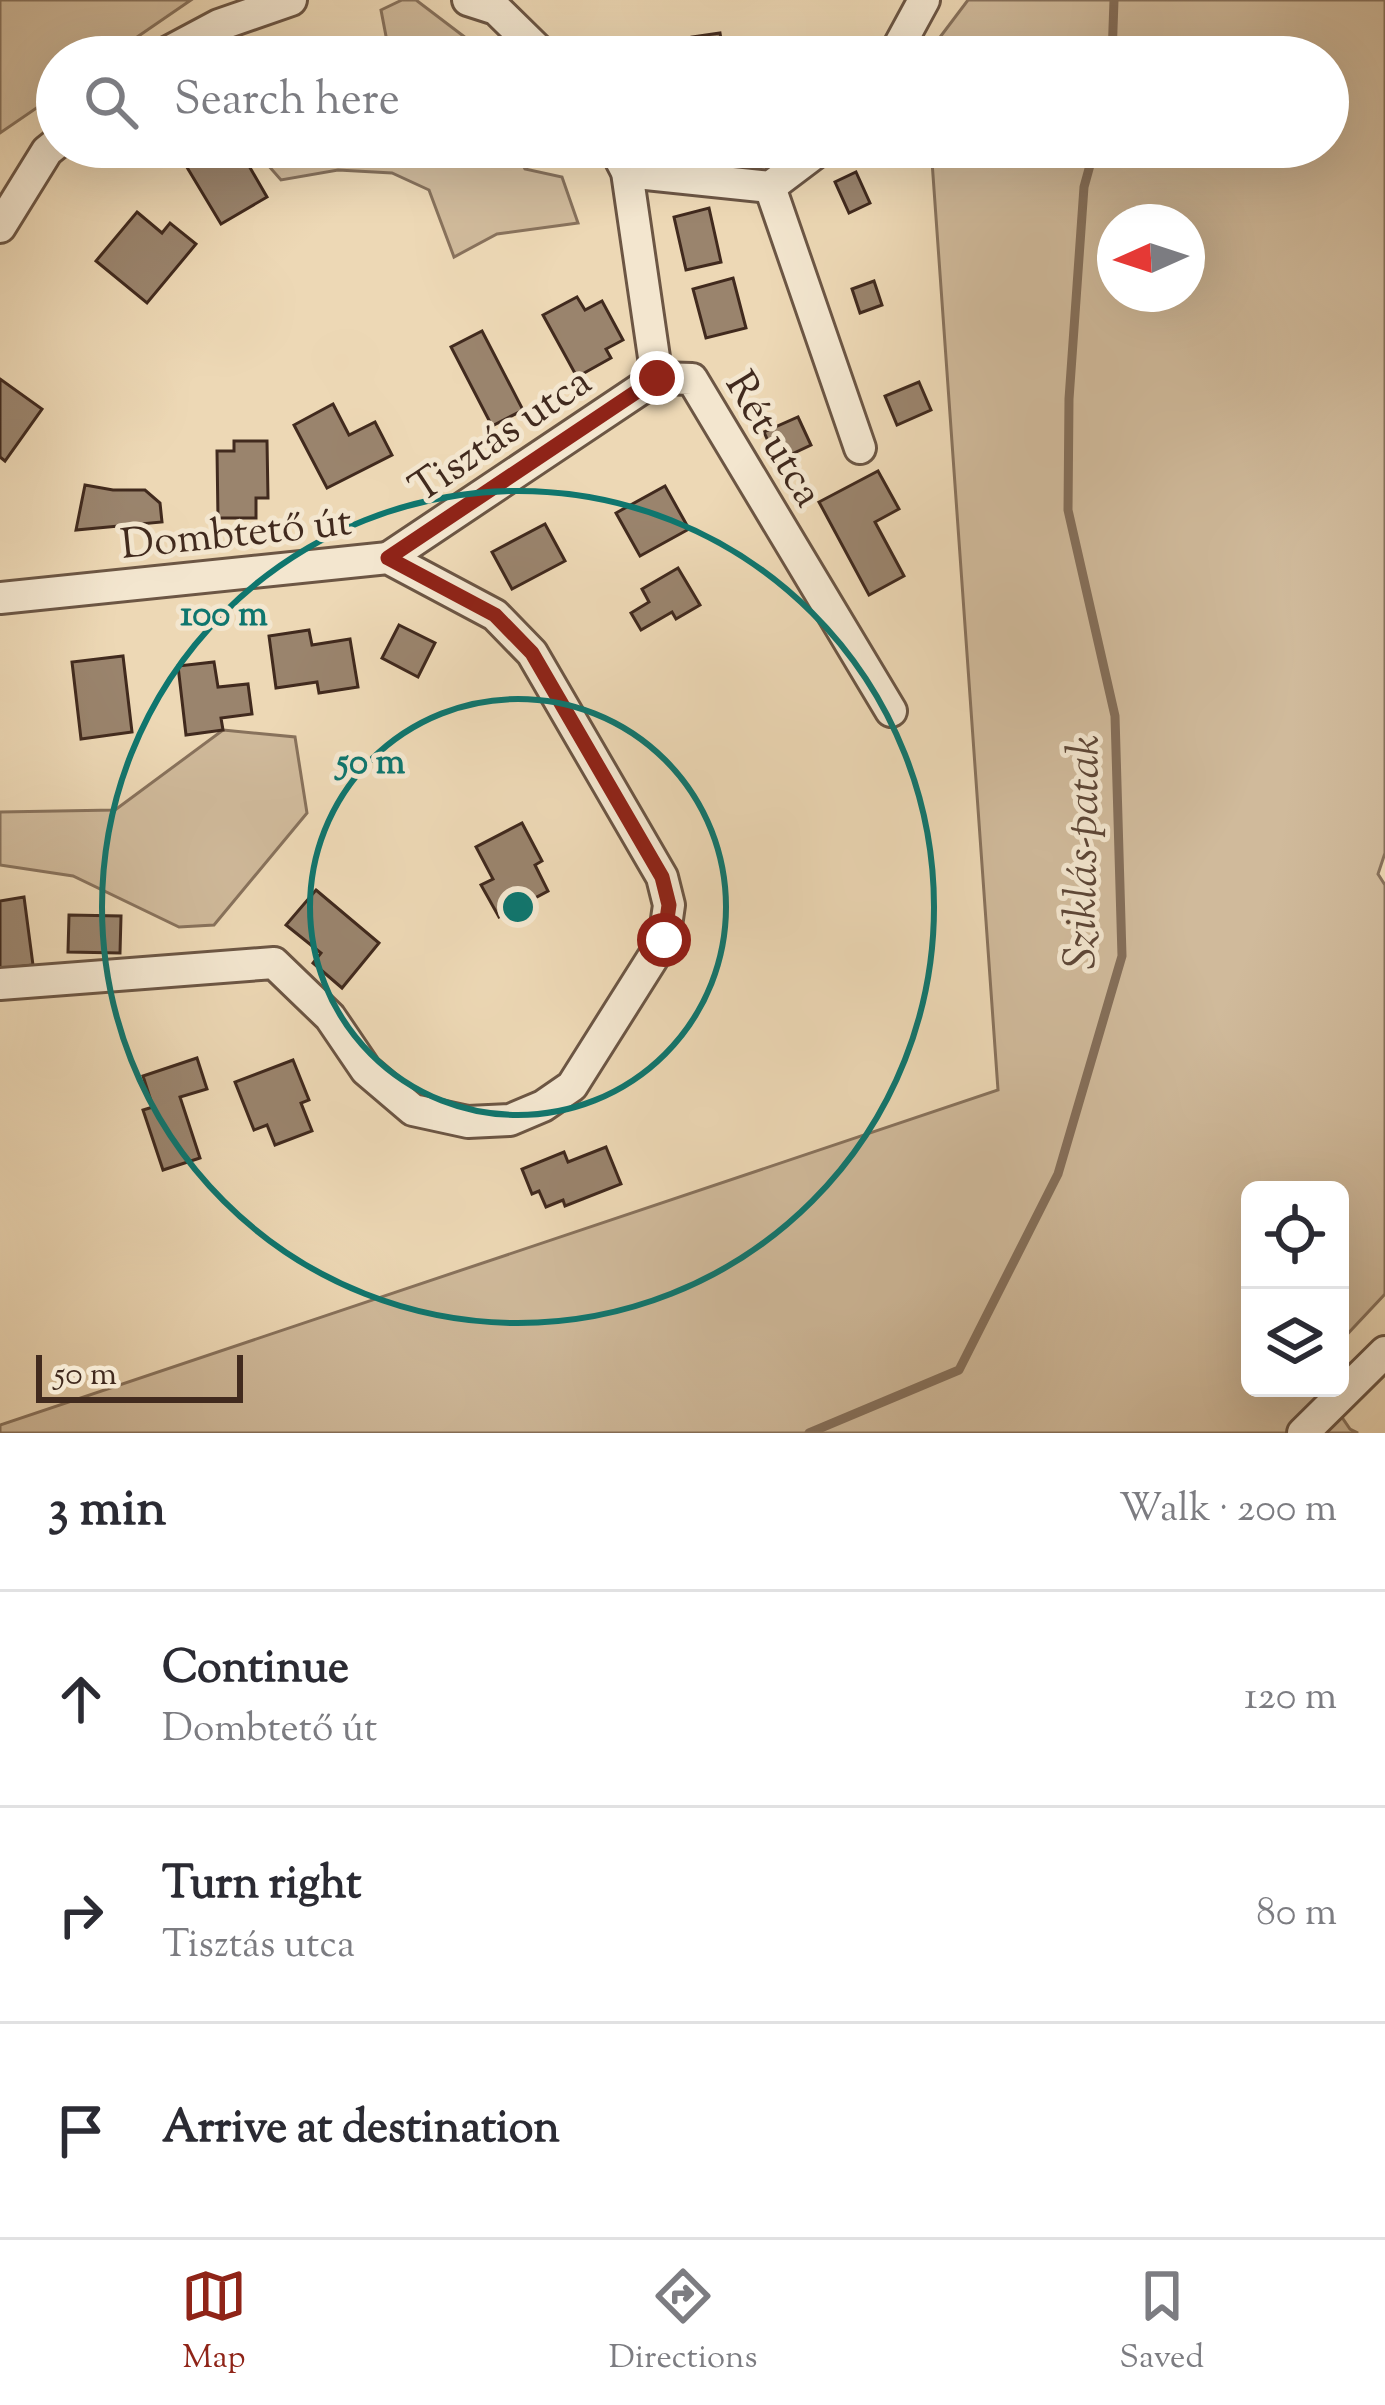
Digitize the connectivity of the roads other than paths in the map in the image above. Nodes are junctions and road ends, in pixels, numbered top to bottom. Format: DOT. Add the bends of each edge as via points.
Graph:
graph roads {
  1 [pos="291,0"];
  2 [pos="924,0"];
  3 [pos="487,3"];
  4 [pos="200,36"];
  5 [pos="522,36"];
  6 [pos="904,36"];
  7 [pos="37,168"];
  8 [pos="622,168"];
  9 [pos="665,168"];
  10 [pos="795,168"];
  11 [pos="770,187"];
  12 [pos="0,226"];
  13 [pos="657,378"];
  14 [pos="860,448"];
  15 [pos="388,558"];
  16 [pos="0,598"];
  17 [pos="891,711"];
  18 [pos="0,984"];
  19 [pos="1385,1352"];
  20 [pos="1304,1433"];
  1 -- 4 [label="street"];
  2 -- 6 [label="street"];
  3 -- 5 [label="street"];
  7 -- 12 [label="street"];
  8 -- 13 [label="street, Rét utca"];
  9 -- 11 [label="street"];
  10 -- 11 [label="street"];
  11 -- 14 [label="street"];
  13 -- 15 [label="street, Tisztás utca"];
  13 -- 17 [label="street, Rét utca" via="692,379"];
  15 -- 16 [label="street, Dombtető út"];
  15 -- 18 [label="street, Dombtető út" via="495,615 532,653 662,877 669,905 664,940 572,1086 509,1120 468,1122 413,1110 366,1070 330,1017 274,963"];
  19 -- 20 [label="street"];
}
